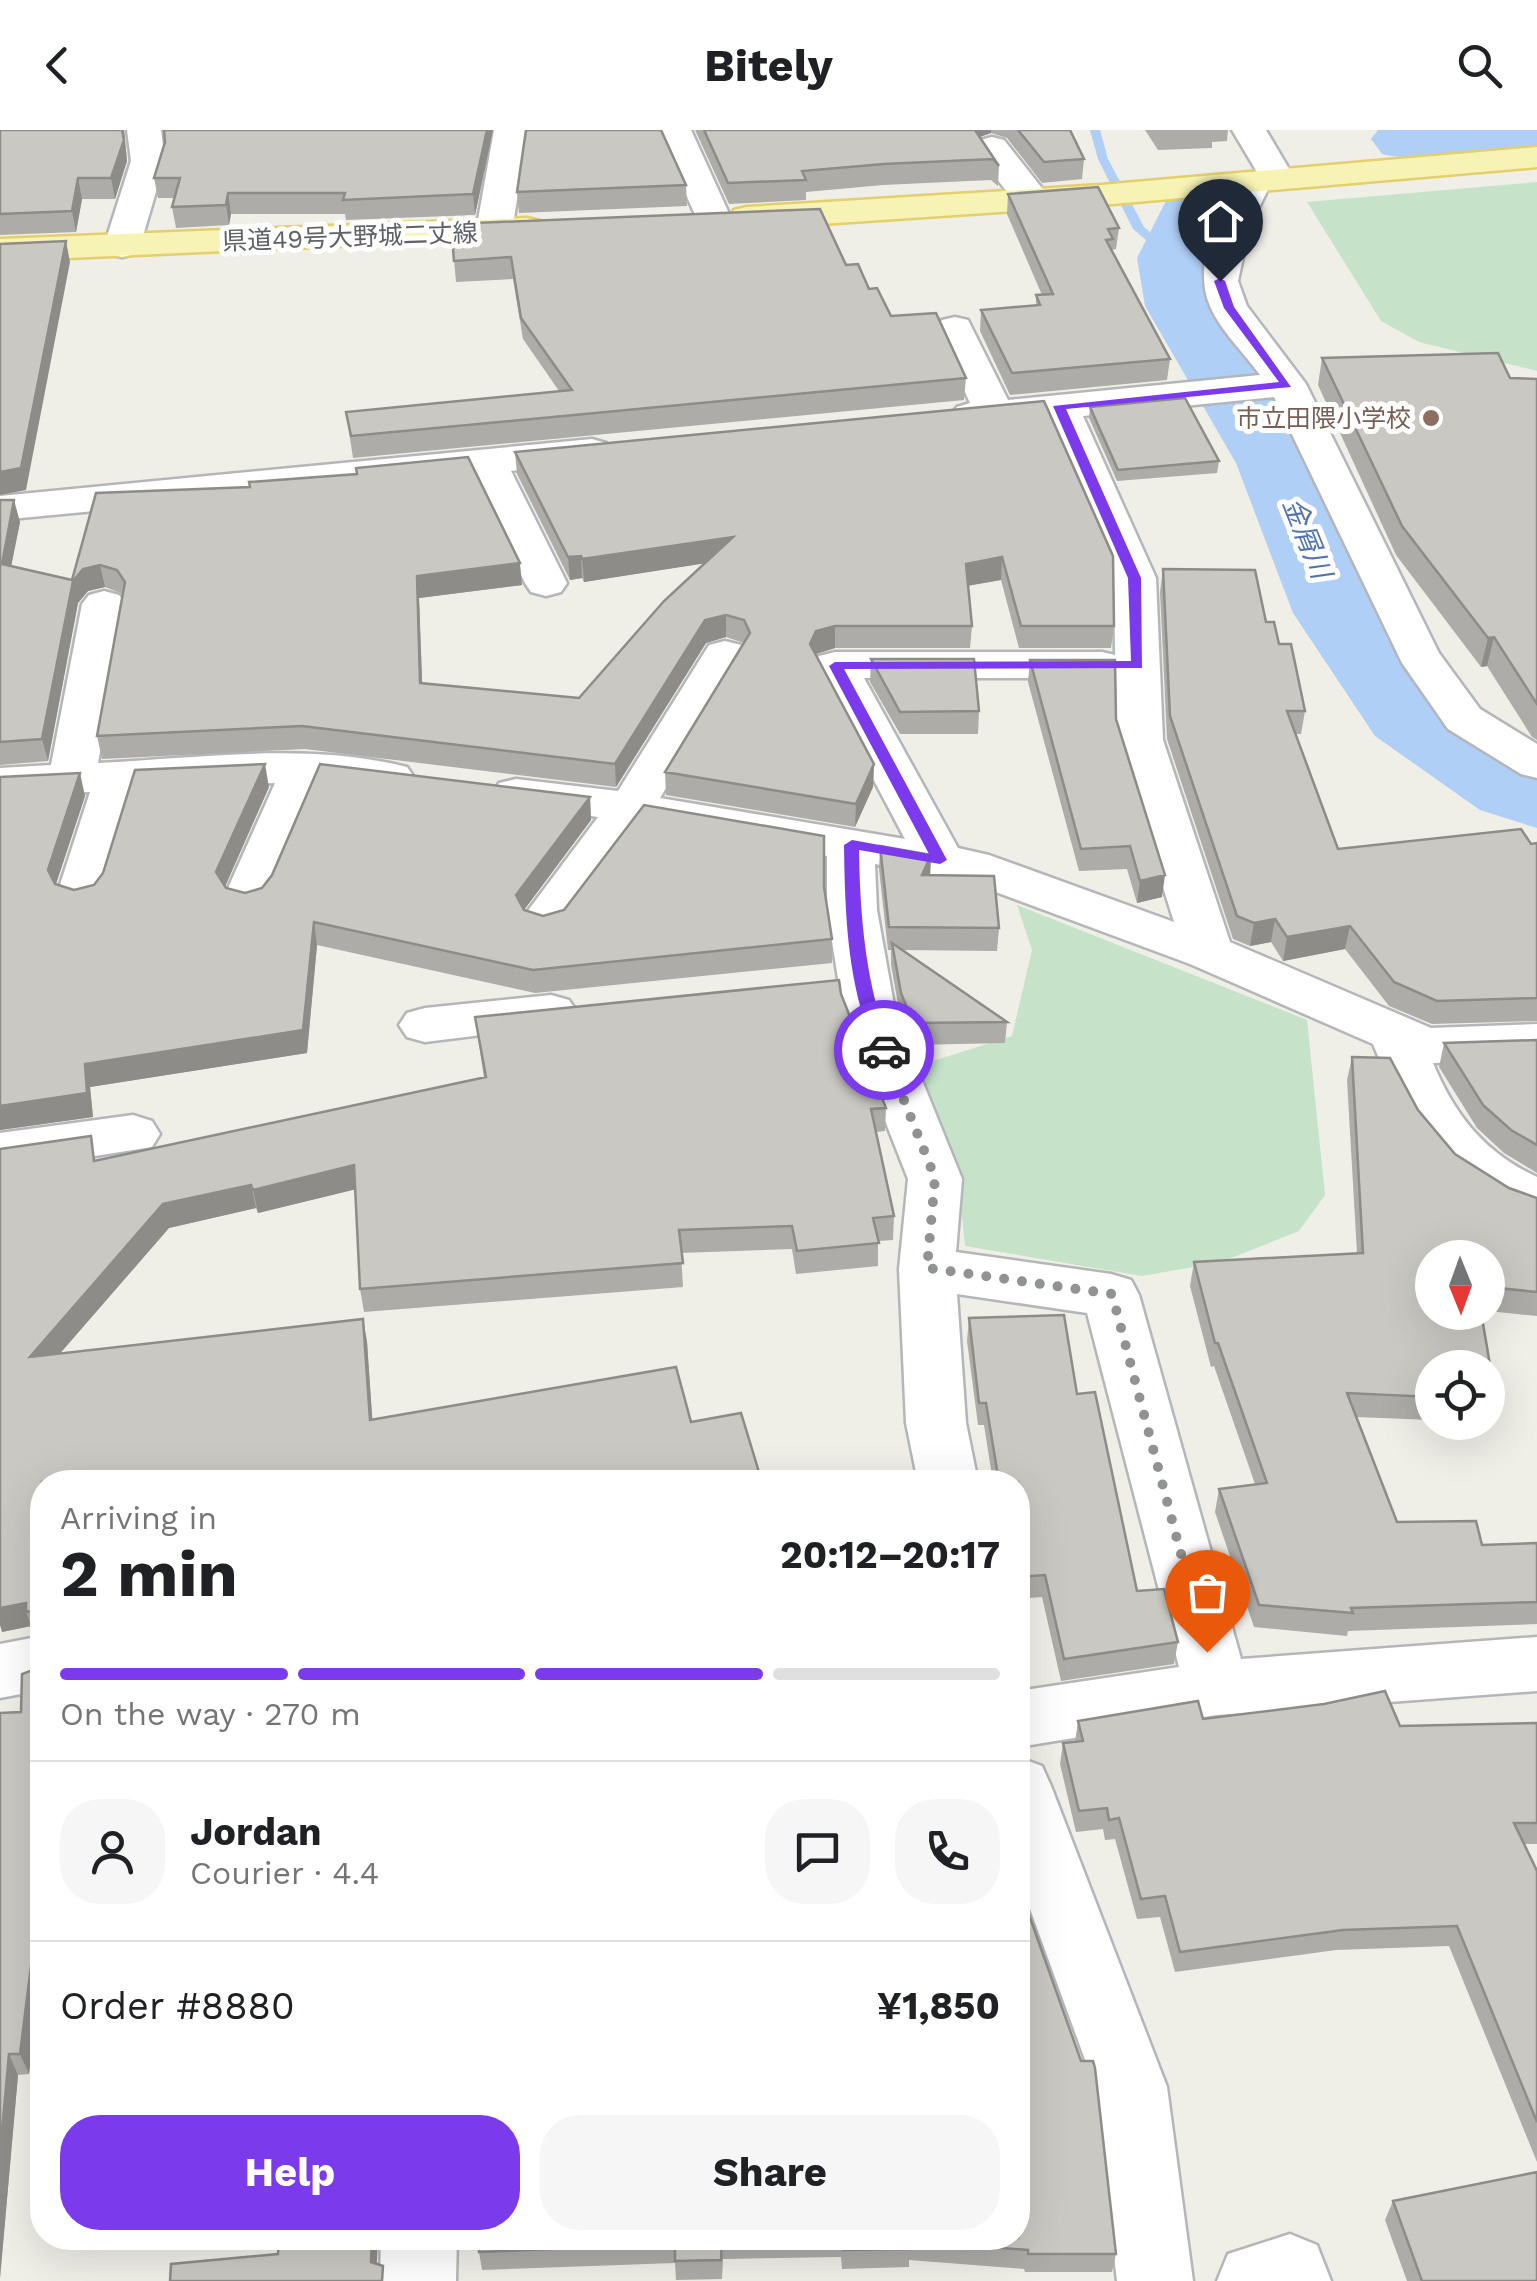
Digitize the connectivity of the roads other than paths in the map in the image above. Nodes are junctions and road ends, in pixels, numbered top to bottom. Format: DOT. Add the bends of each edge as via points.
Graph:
graph roads {
  1 [pos="144,130"];
  2 [pos="510,130"];
  3 [pos="674,130"];
  4 [pos="1251,133"];
  5 [pos="992,147"];
  6 [pos="1537,157"];
  7 [pos="1260,179"];
  8 [pos="1033,199"];
  9 [pos="714,220"];
  10 [pos="674,222"];
  11 [pos="554,228"];
  12 [pos="494,231"];
  13 [pos="122,246"];
  14 [pos="0,250"];
  15 [pos="955,328"];
  16 [pos="1277,385"];
  17 [pos="1059,406"];
  18 [pos="994,412"];
  19 [pos="936,418"];
  20 [pos="622,448"];
  21 [pos="486,461"];
  22 [pos="0,508"];
  23 [pos="546,583"];
  24 [pos="104,604"];
  25 [pos="725,654"];
  26 [pos="1138,665"];
  27 [pos="1537,764"];
  28 [pos="305,767"];
  29 [pos="95,777"];
  30 [pos="0,782"];
  31 [pos="631,807"];
  32 [pos="852,845"];
  33 [pos="940,860"];
  34 [pos="82,894"];
  35 [pos="248,897"];
  36 [pos="546,920"];
  37 [pos="1208,952"];
  38 [pos="596,1008"];
  39 [pos="424,1025"];
  40 [pos="1394,1034"];
  41 [pos="1537,1042"];
  42 [pos="133,1134"];
  43 [pos="0,1152"];
  44 [pos="1537,1200"];
  45 [pos="927,1268"];
  46 [pos="946,1470"];
  47 [pos="1537,1664"];
  48 [pos="30,1665"];
  49 [pos="0,1671"];
  50 [pos="1217,1688"];
  51 [pos="1030,1718"];
  52 [pos="1030,1818"];
  53 [pos="419,2250"];
  54 [pos="418,2281"];
  55 [pos="1155,2281"];
  56 [pos="1254,2281"];
  57 [pos="1294,2281"];
  1 -- 13 [label="street" via="148,161"];
  2 -- 12 [label="street"];
  3 -- 9 [label="street"];
  4 -- 7 [label="street"];
  5 -- 8 [label="street"];
  6 -- 7 [label="main road"];
  7 -- 8 [label="main road"];
  7 -- 16 [label="street" via="1231,229 1220,281 1229,308"];
  8 -- 9 [label="main road"];
  9 -- 10 [label="main road"];
  11 -- 12 [label="main road, 県道49号大野城二丈線"];
  12 -- 13 [label="main road, 県道49号大野城二丈線"];
  13 -- 14 [label="main road, 県道49号大野城二丈線"];
  15 -- 18 [label="street"];
  16 -- 17 [label="street"];
  16 -- 27 [label="street" via="1418,654 1464,719"];
  17 -- 18 [label="street"];
  17 -- 26 [label="street" via="1135,578"];
  18 -- 19 [label="street"];
  20 -- 21 [label="street"];
  21 -- 22 [label="street"];
  21 -- 23 [label="street"];
  24 -- 29 [label="street"];
  25 -- 31 [label="street"];
  26 -- 33 [label="street" via="835,666"];
  26 -- 37 [label="street" via="1140,740"];
  28 -- 29 [label="street"];
  28 -- 31 [label="street"];
  28 -- 35 [label="street"];
  29 -- 30 [label="street"];
  29 -- 34 [label="street"];
  31 -- 32 [label="street"];
  31 -- 36 [label="street"];
  32 -- 33 [label="street"];
  32 -- 45 [label="street" via="845,982 870,1016 935,1178"];
  33 -- 37 [label="street"];
  37 -- 40 [label="street"];
  38 -- 39 [label="street"];
  40 -- 41 [label="street" via="1425,1046"];
  40 -- 44 [label="street" via="1427,1112 1484,1175"];
  42 -- 43 [label="street"];
  45 -- 46 [label="street" via="936,1423"];
  45 -- 50 [label="street" via="1112,1294"];
  47 -- 50 [label="street"];
  48 -- 49 [label="street"];
  50 -- 51 [label="street"];
  52 -- 55 [label="street" via="1131,2087"];
  53 -- 54 [label="street"];
  56 -- 57 [label="street" via="1290,2272"];
}
